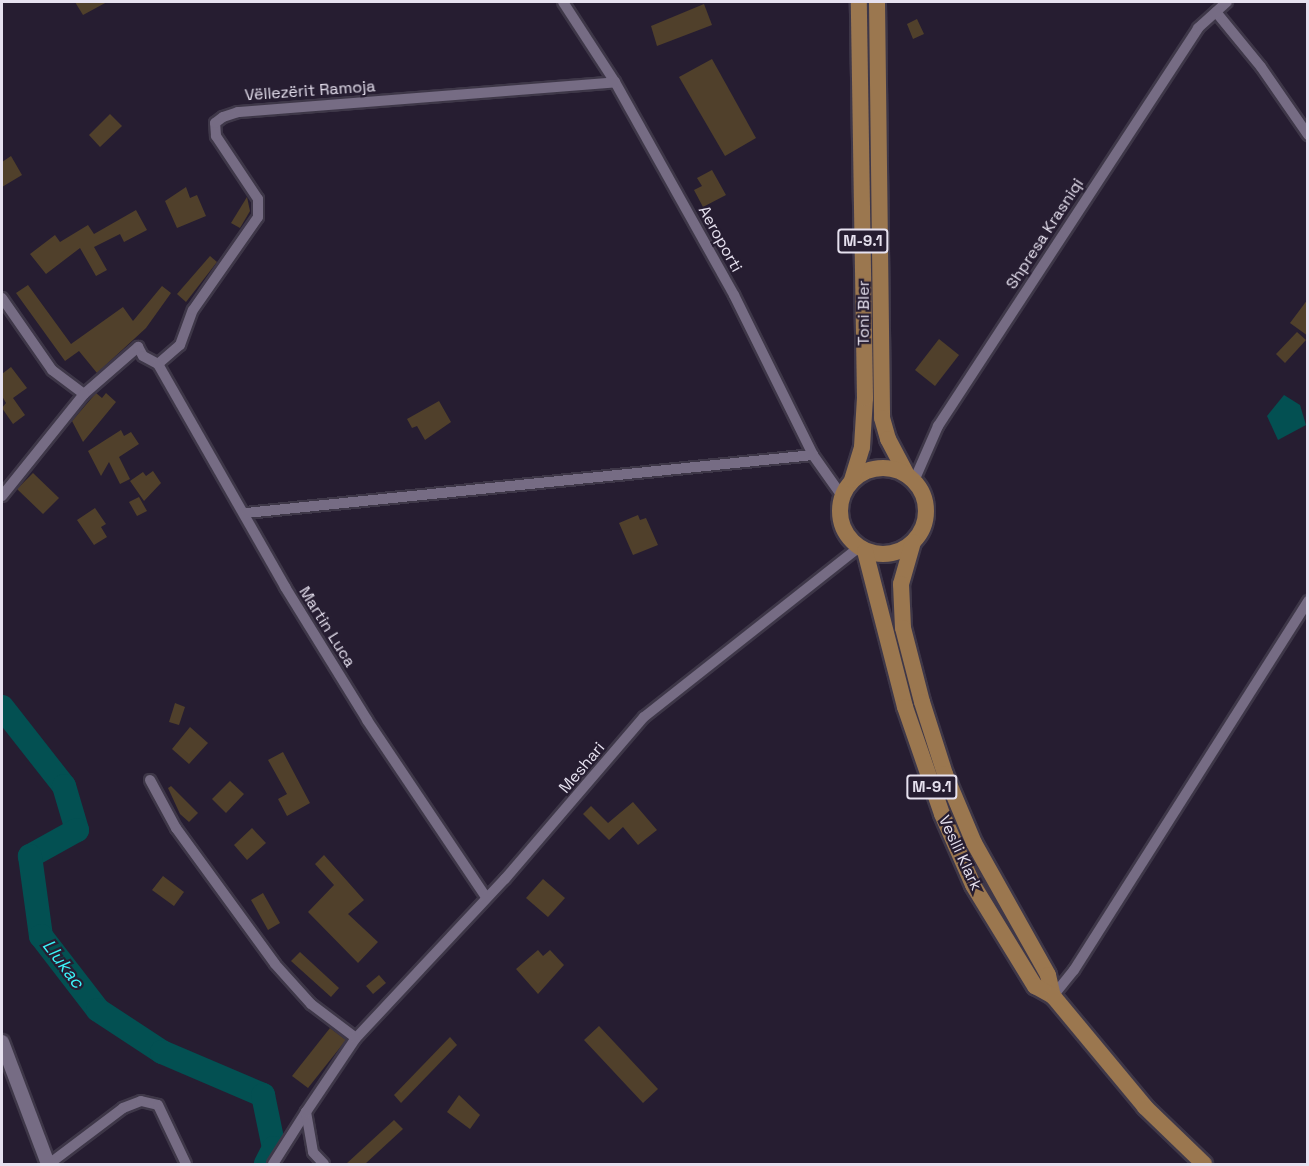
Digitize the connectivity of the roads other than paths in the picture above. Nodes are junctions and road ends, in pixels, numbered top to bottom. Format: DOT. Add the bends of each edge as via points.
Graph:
graph roads {
  1 [pos="563,2"];
  2 [pos="859,2"];
  3 [pos="877,2"];
  4 [pos="1227,2"];
  5 [pos="1216,12"];
  6 [pos="615,82"];
  7 [pos="1308,135"];
  8 [pos="2,298"];
  9 [pos="158,364"];
  10 [pos="84,394"];
  11 [pos="813,455"];
  12 [pos="910,478"];
  13 [pos="852,480"];
  14 [pos="2,496"];
  15 [pos="842,496"];
  16 [pos="246,513"];
  17 [pos="913,542"];
  18 [pos="862,549"];
  19 [pos="1308,601"];
  20 [pos="150,780"];
  21 [pos="486,897"];
  22 [pos="1053,996"];
  23 [pos="356,1038"];
  24 [pos="2,1042"];
  25 [pos="306,1112"];
  26 [pos="49,1164"];
  27 [pos="186,1164"];
  28 [pos="273,1164"];
  29 [pos="324,1164"];
  30 [pos="1204,1164"];
  1 -- 6 [label="street, Aeroporti"];
  2 -- 13 [label="main road, Toni Bler / M-9.1" via="865,398 862,447"];
  3 -- 12 [label="main road, Toni Bler / M-9.1" via="882,418 888,439"];
  4 -- 5 [label="street, Shpresa Krasniqi"];
  5 -- 7 [label="street" via="1261,67"];
  5 -- 12 [label="street, Shpresa Krasniqi" via="1198,28 944,416"];
  6 -- 9 [label="street, Vëllezërit Ramoja" via="238,112 223,117 215,123 216,136 258,199 258,217 193,310 180,345"];
  6 -- 11 [label="street, Aeroporti" via="734,295"];
  8 -- 10 [label="street" via="52,370"];
  9 -- 10 [label="street" via="143,356 138,347"];
  9 -- 16 [label="street, Martin Luca"];
  10 -- 14 [label="street"];
  11 -- 15 [label="street, Aeroporti"];
  11 -- 16 [label="street"];
  12 -- 13 [label="main road" via="879,468"];
  12 -- 17 [label="main road, M-9.1" via="926,507 924,526"];
  13 -- 15 [label="main road, M-9.1"];
  15 -- 18 [label="main road, M-9.1" via="841,525"];
  16 -- 21 [label="street, Martin Luca" via="285,587 361,711"];
  17 -- 18 [label="main road" via="886,554"];
  17 -- 22 [label="main road, Veslli Klark / M-9.1" via="901,585 903,628 922,702 974,843 1047,975"];
  18 -- 21 [label="street, Meshari" via="644,717 594,779"];
  18 -- 22 [label="main road, Veslli Klark / M-9.1" via="905,707 956,849 993,920 1035,986"];
  19 -- 22 [label="street" via="1074,970"];
  20 -- 23 [label="street" via="176,828 275,964 311,1004"];
  21 -- 23 [label="street, Meshari"];
  22 -- 30 [label="main road, Veslli Klark / M-9.1" via="1145,1107"];
  23 -- 25 [label="street, Meshari"];
  24 -- 26 [label="street"];
  25 -- 28 [label="street, Meshari"];
  25 -- 29 [label="street" via="313,1152"];
  26 -- 27 [label="street" via="123,1108 141,1101 158,1104"];
}
